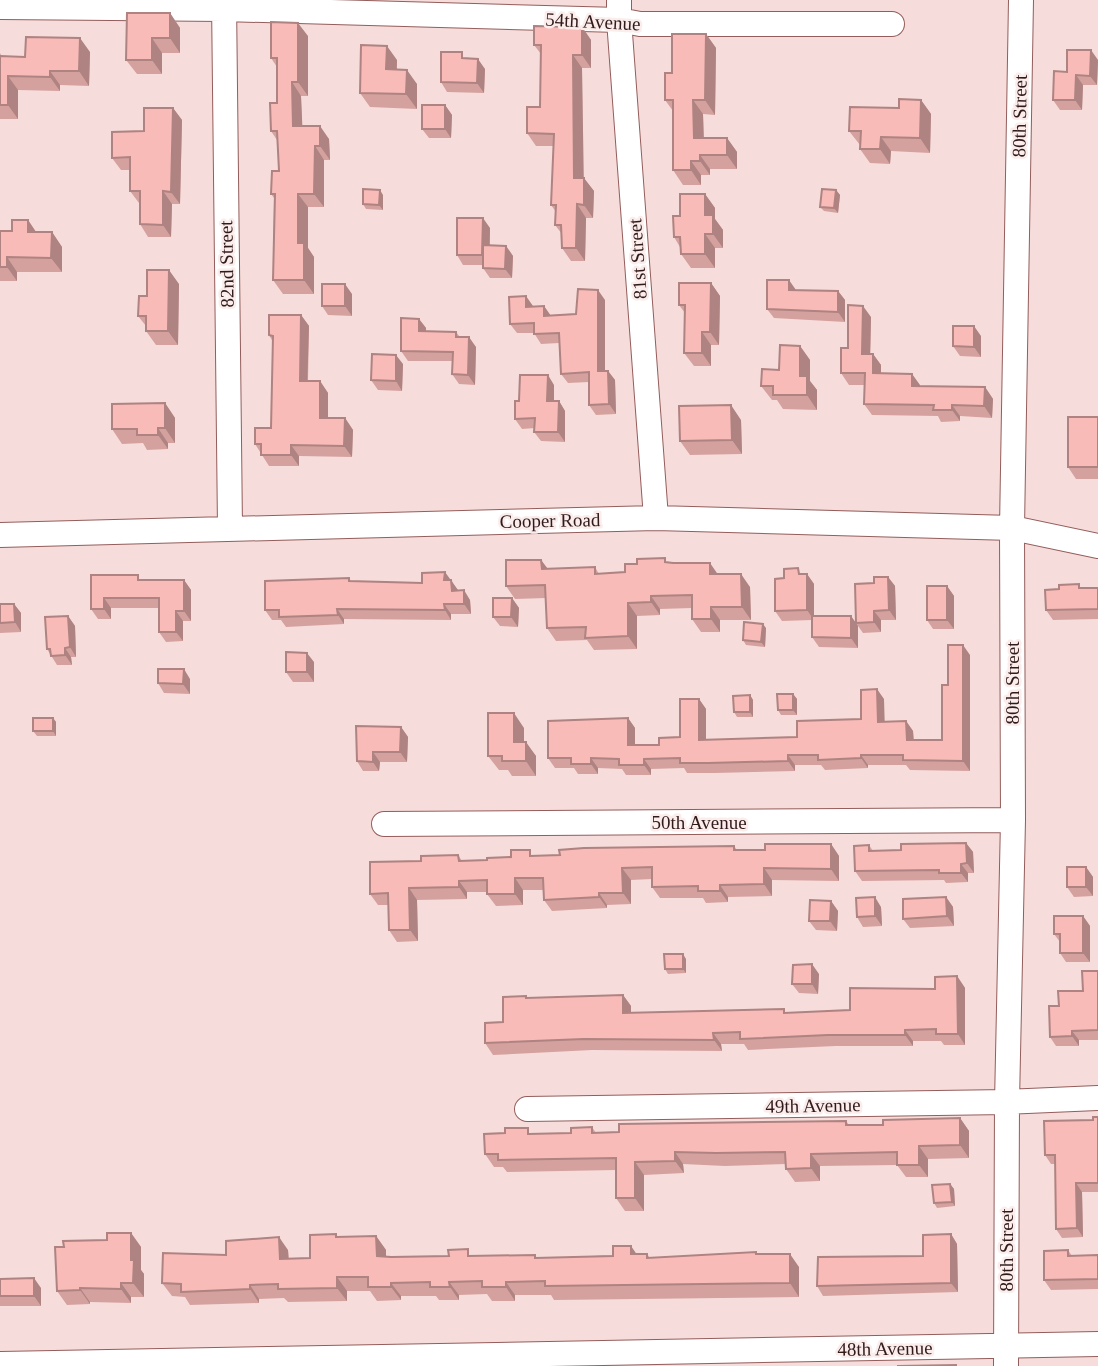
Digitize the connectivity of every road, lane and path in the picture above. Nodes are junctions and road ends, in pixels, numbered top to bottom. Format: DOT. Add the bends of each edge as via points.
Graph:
graph roads {
  1 [pos="1021,0"];
  2 [pos="224,5"];
  3 [pos="0,6"];
  4 [pos="619,10"];
  5 [pos="892,24"];
  6 [pos="656,518"];
  7 [pos="230,528"];
  8 [pos="1012,528"];
  9 [pos="0,535"];
  10 [pos="1098,545"];
  11 [pos="1013,820"];
  12 [pos="384,824"];
  13 [pos="1098,1098"];
  14 [pos="1007,1102"];
  15 [pos="527,1109"];
  16 [pos="1098,1344"];
  17 [pos="1006,1356"];
  18 [pos="0,1364"];
  1 -- 8 [label="street, 80th Street"];
  2 -- 3 [label="street, 54th Avenue"];
  2 -- 4 [label="street, 54th Avenue"];
  2 -- 7 [label="street, 82nd Street"];
  4 -- 5 [label="street, 54th Avenue" via="640,24"];
  4 -- 6 [label="street, 81st Street"];
  6 -- 7 [label="street, Cooper Road"];
  6 -- 8 [label="street, Cooper Road"];
  7 -- 9 [label="street, Cooper Road"];
  8 -- 10 [label="street, Cooper Road"];
  8 -- 11 [label="street, 80th Street"];
  11 -- 12 [label="street, 50th Avenue"];
  11 -- 14 [label="street, 80th Street"];
  13 -- 14 [label="street, 49th Avenue"];
  14 -- 15 [label="street, 49th Avenue"];
  14 -- 17 [label="street, 80th Street"];
  16 -- 17 [label="street, 48th Avenue"];
  17 -- 18 [label="street, 48th Avenue"];
}
